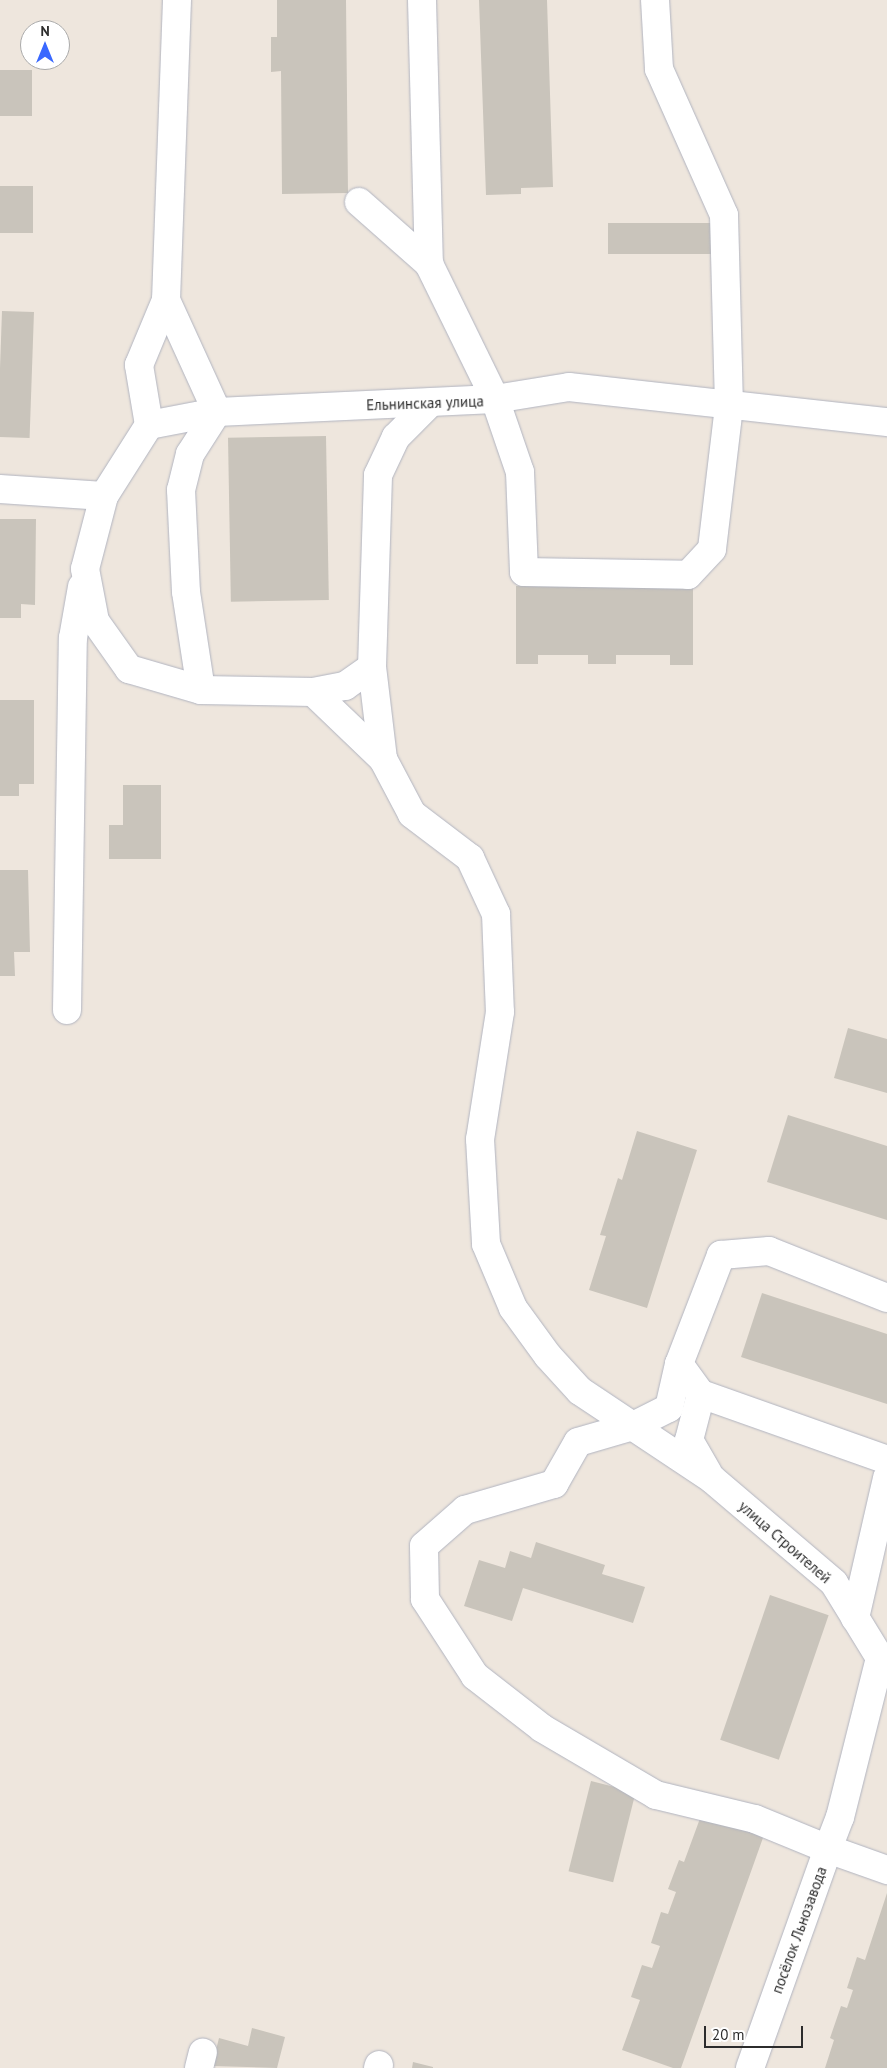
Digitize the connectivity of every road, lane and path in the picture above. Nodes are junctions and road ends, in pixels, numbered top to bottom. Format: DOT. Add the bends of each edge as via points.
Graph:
graph roads {
  1 [pos="177,0"];
  2 [pos="422,0"];
  3 [pos="655,0"];
  4 [pos="359,202"];
  5 [pos="429,264"];
  6 [pos="166,300"];
  7 [pos="494,400"];
  8 [pos="431,402"];
  9 [pos="729,406"];
  10 [pos="217,412"];
  11 [pos="887,422"];
  12 [pos="149,425"];
  13 [pos="0,489"];
  14 [pos="104,496"];
  15 [pos="85,568"];
  16 [pos="372,667"];
  17 [pos="201,690"];
  18 [pos="313,692"];
  19 [pos="383,759"];
  20 [pos="67,1010"];
  21 [pos="887,1298"];
  22 [pos="679,1364"];
  23 [pos="701,1394"];
  24 [pos="633,1426"];
  25 [pos="887,1460"];
  26 [pos="887,1478"];
  27 [pos="712,1480"];
  28 [pos="855,1618"];
  29 [pos="884,1658"];
  30 [pos="840,1817"];
  31 [pos="828,1849"];
  32 [pos="887,1870"];
  33 [pos="750,2068"];
  1 -- 6 [label="street"];
  2 -- 5 [label="street"];
  3 -- 9 [label="street" via="659,69 724,215"];
  4 -- 5 [label="street"];
  5 -- 7 [label="street"];
  6 -- 10 [label="street"];
  6 -- 12 [label="street" via="139,365"];
  7 -- 8 [label="street, Ельнинская улица"];
  7 -- 9 [label="street, Ельнинская улица" via="569,387"];
  7 -- 9 [label="street" via="520,472 524,572 688,575 712,549"];
  8 -- 10 [label="street, Ельнинская улица"];
  8 -- 16 [label="street" via="396,436 378,475"];
  9 -- 11 [label="street, Ельнинская улица"];
  10 -- 12 [label="street, Ельнинская улица"];
  10 -- 17 [label="street" via="190,454 181,490 186,592"];
  12 -- 14 [label="street"];
  13 -- 14 [label="street"];
  14 -- 15 [label="street"];
  15 -- 17 [label="street" via="95,621 129,669"];
  15 -- 20 [label="street" via="74,638"];
  16 -- 18 [label="street" via="345,686"];
  16 -- 19 [label="street"];
  17 -- 18 [label="street"];
  18 -- 19 [label="street"];
  19 -- 24 [label="street, улица Строителей" via="412,814 470,858 496,914 500,1012 480,1139 486,1244 513,1308 548,1356 580,1391"];
  21 -- 22 [label="street" via="769,1251 721,1255"];
  22 -- 23 [label="street"];
  22 -- 24 [label="street" via="669,1408"];
  23 -- 25 [label="street"];
  23 -- 27 [label="street" via="689,1440"];
  24 -- 27 [label="street, улица Строителей"];
  24 -- 31 [label="street" via="578,1442 554,1484 465,1510 424,1546 425,1599 475,1676 542,1728 656,1795 755,1819"];
  26 -- 28 [label="street"];
  27 -- 28 [label="street, улица Строителей" via="834,1583"];
  28 -- 29 [label="street, улица Строителей"];
  29 -- 30 [label="street, улица Строителей"];
  30 -- 31 [label="street, посёлок Льнозавода"];
  31 -- 32 [label="street"];
  31 -- 33 [label="street, посёлок Льнозавода"];
}
